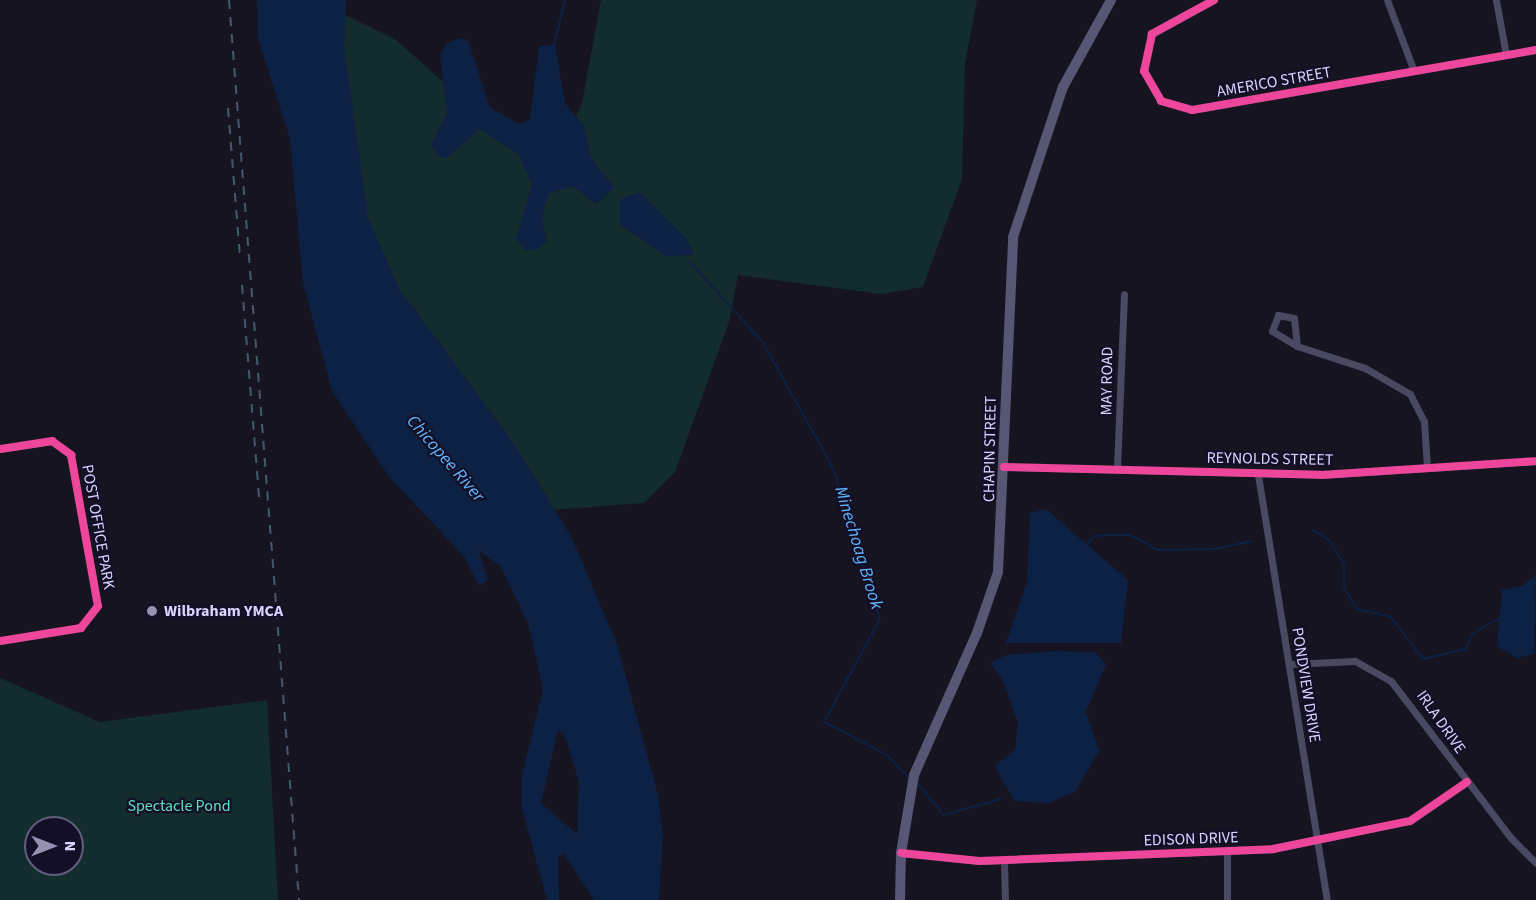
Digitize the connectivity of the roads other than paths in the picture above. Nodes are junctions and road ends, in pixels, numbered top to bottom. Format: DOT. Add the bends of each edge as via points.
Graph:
graph roads {
  1 [pos="1111,0"];
  2 [pos="1215,0"];
  3 [pos="1387,0"];
  4 [pos="1496,0"];
  5 [pos="1536,50"];
  6 [pos="1506,56"];
  7 [pos="1414,71"];
  8 [pos="1124,294"];
  9 [pos="1297,346"];
  10 [pos="0,449"];
  11 [pos="1536,461"];
  12 [pos="1004,467"];
  13 [pos="1117,468"];
  14 [pos="1427,468"];
  15 [pos="1258,475"];
  16 [pos="0,641"];
  17 [pos="1290,664"];
  18 [pos="1467,782"];
  19 [pos="1317,840"];
  20 [pos="1227,852"];
  21 [pos="901,853"];
  22 [pos="1004,860"];
  23 [pos="1536,863"];
  24 [pos="900,900"];
  25 [pos="1005,900"];
  26 [pos="1227,900"];
  27 [pos="1327,900"];
  1 -- 12 [label="main road, CHAPIN STREET" via="1063,87 1013,237"];
  2 -- 7 [label="street, AMERICO STREET" via="1152,34 1144,71 1161,101 1192,110"];
  3 -- 7 [label="street"];
  4 -- 6 [label="street"];
  5 -- 6 [label="street, AMERICO STREET"];
  6 -- 7 [label="street, AMERICO STREET"];
  8 -- 13 [label="street, MAY ROAD"];
  9 -- 9 [label="street" via="1294,318 1278,315 1272,331"];
  9 -- 14 [label="street" via="1365,368 1410,394 1424,421"];
  10 -- 16 [label="street, POST OFFICE PARK" via="52,441 71,455 98,606 81,628"];
  11 -- 14 [label="street, REYNOLDS STREET"];
  12 -- 13 [label="street, REYNOLDS STREET"];
  12 -- 21 [label="main road, CHAPIN STREET" via="995,587 913,780"];
  13 -- 15 [label="street, REYNOLDS STREET"];
  14 -- 15 [label="street, REYNOLDS STREET"];
  15 -- 17 [label="street, PONDVIEW DRIVE"];
  17 -- 18 [label="street, IRLA DRIVE" via="1338,659 1380,672 1401,689"];
  17 -- 19 [label="street, PONDVIEW DRIVE"];
  18 -- 19 [label="street, EDISON DRIVE" via="1410,821"];
  18 -- 23 [label="street, IRLA DRIVE"];
  19 -- 20 [label="street, EDISON DRIVE"];
  19 -- 27 [label="street, PONDVIEW DRIVE"];
  20 -- 22 [label="street, EDISON DRIVE"];
  20 -- 26 [label="street"];
  21 -- 22 [label="street, EDISON DRIVE"];
  21 -- 24 [label="main road, CHAPIN STREET"];
  22 -- 25 [label="street"];
}
